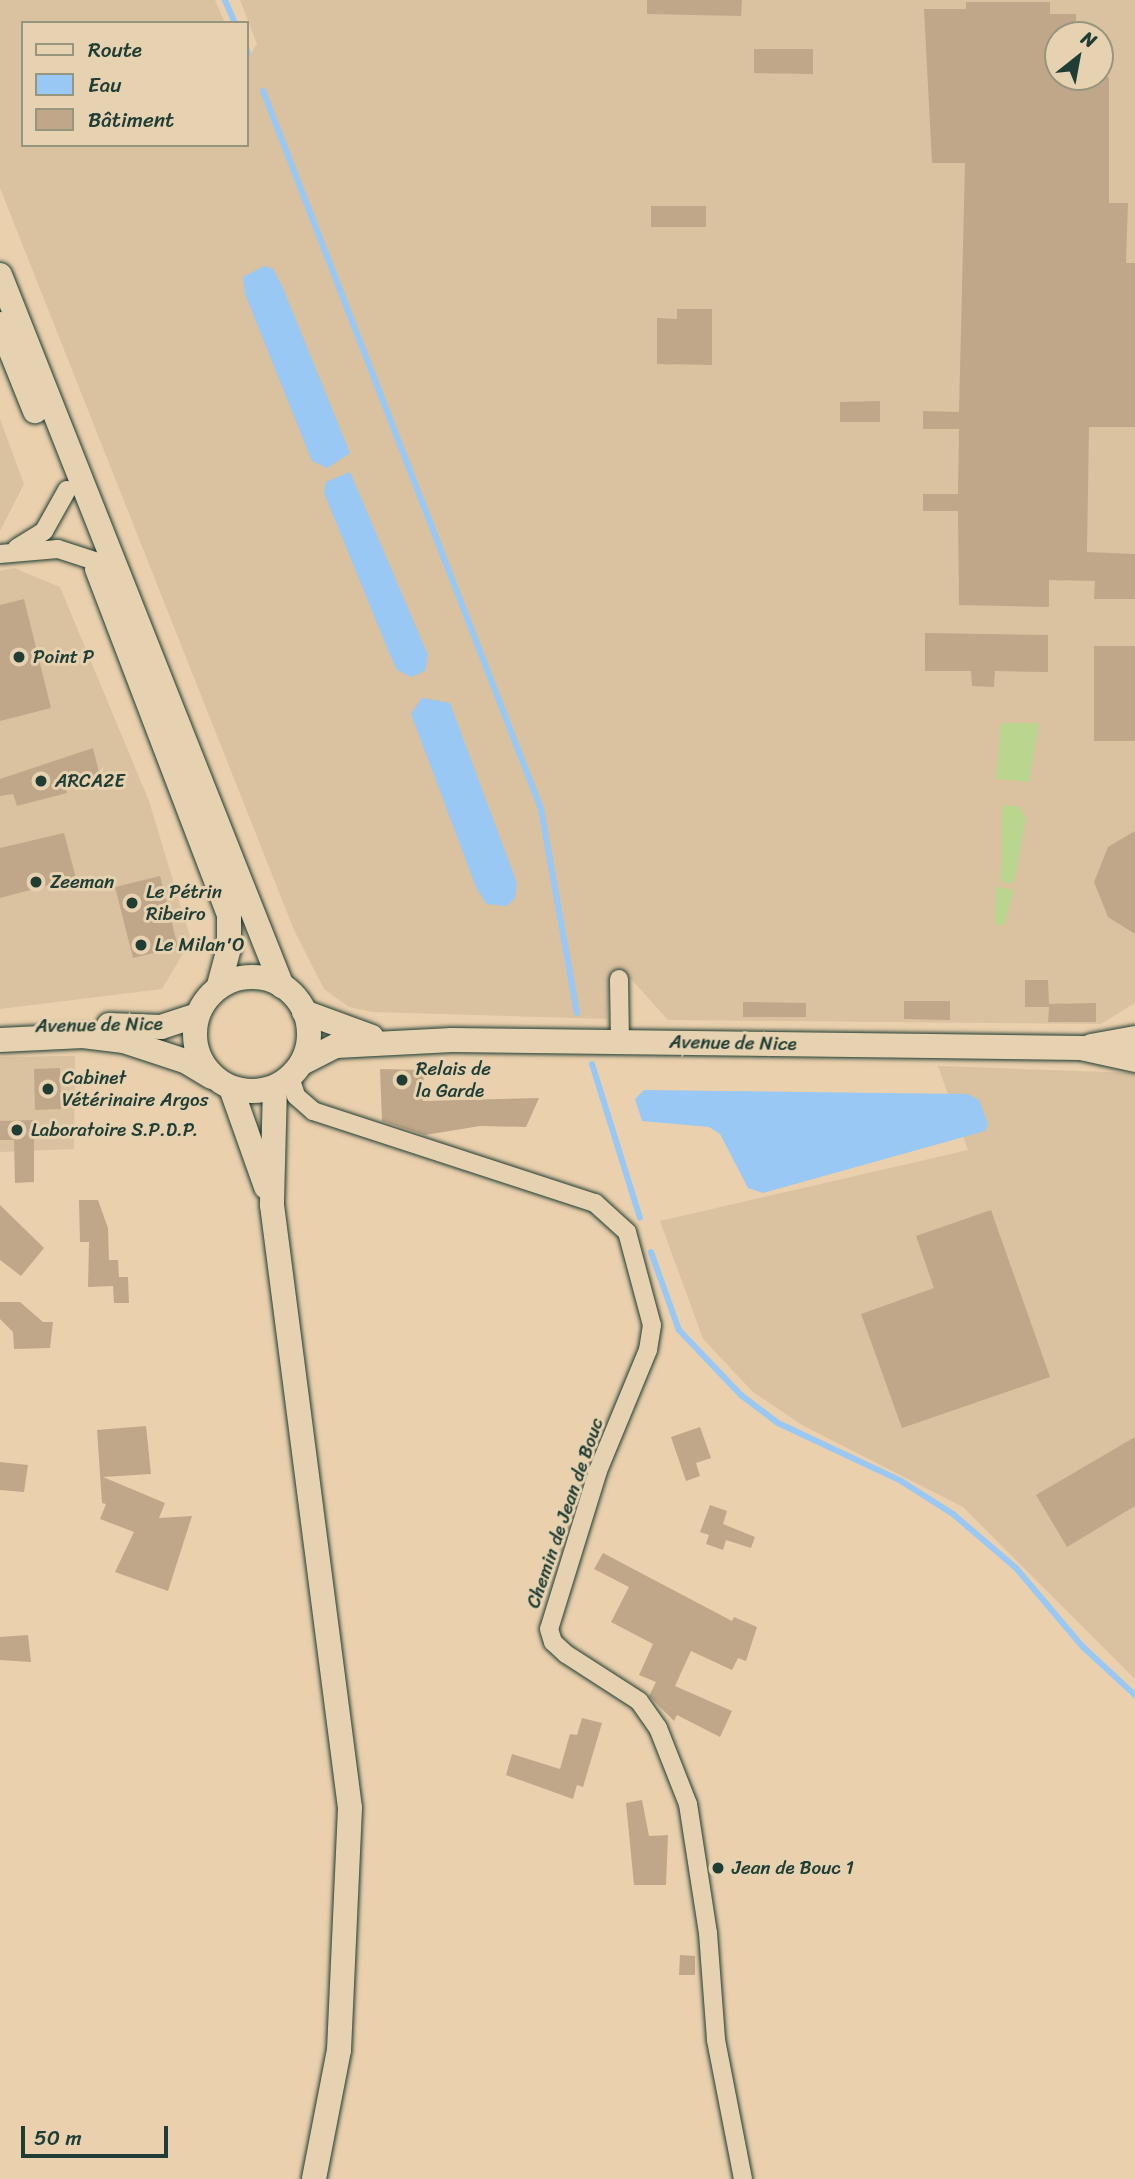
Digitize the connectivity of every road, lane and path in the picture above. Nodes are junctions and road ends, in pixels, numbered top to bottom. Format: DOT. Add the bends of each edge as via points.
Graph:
graph roads {
  1 [pos="0,275"];
  2 [pos="0,324"];
  3 [pos="67,490"];
  4 [pos="5,552"];
  5 [pos="94,561"];
  6 [pos="619,979"];
  7 [pos="219,986"];
  8 [pos="282,986"];
  9 [pos="304,1012"];
  10 [pos="197,1015"];
  11 [pos="0,1029"];
  12 [pos="1135,1038"];
  13 [pos="0,1040"];
  14 [pos="385,1040"];
  15 [pos="620,1041"];
  16 [pos="1081,1048"];
  17 [pos="1135,1060"];
  18 [pos="289,1075"];
  19 [pos="224,1084"];
  20 [pos="272,1205"];
  21 [pos="314,2179"];
  22 [pos="743,2179"];
  1 -- 8 [label="main road"];
  2 -- 3 [label="main road"];
  3 -- 4 [label="street" via="44,531"];
  3 -- 5 [label="main road"];
  4 -- 5 [label="street" via="58,549"];
  5 -- 7 [label="main road" via="229,915 229,948"];
  6 -- 15 [label="street"];
  7 -- 8 [label="main road" via="251,977"];
  7 -- 10 [label="main road"];
  8 -- 9 [label="main road"];
  9 -- 14 [label="main road, Avenue de Nice"];
  9 -- 18 [label="main road" via="308,1037"];
  10 -- 11 [label="main road, Avenue de Nice" via="161,1027"];
  10 -- 19 [label="main road" via="194,1040 201,1063"];
  12 -- 16 [label="main road, Avenue de Nice"];
  13 -- 19 [label="main road, Avenue de Nice" via="83,1036 124,1041 185,1061"];
  14 -- 15 [label="main road, Avenue de Nice"];
  14 -- 18 [label="main road, Avenue de Nice" via="336,1045"];
  15 -- 16 [label="main road, Avenue de Nice"];
  16 -- 17 [label="main road, Avenue de Nice"];
  18 -- 19 [label="main road" via="253,1092"];
  18 -- 20 [label="main road"];
  18 -- 22 [label="street, Chemin de Jean de Bouc" via="296,1096 313,1111 595,1203 628,1232 652,1325 648,1350 598,1471 549,1629 553,1642 566,1654 639,1701 658,1728 684,1793 708,1933 716,2040"];
  19 -- 20 [label="main road"];
  20 -- 21 [label="main road" via="350,1808 339,2050"];
}
